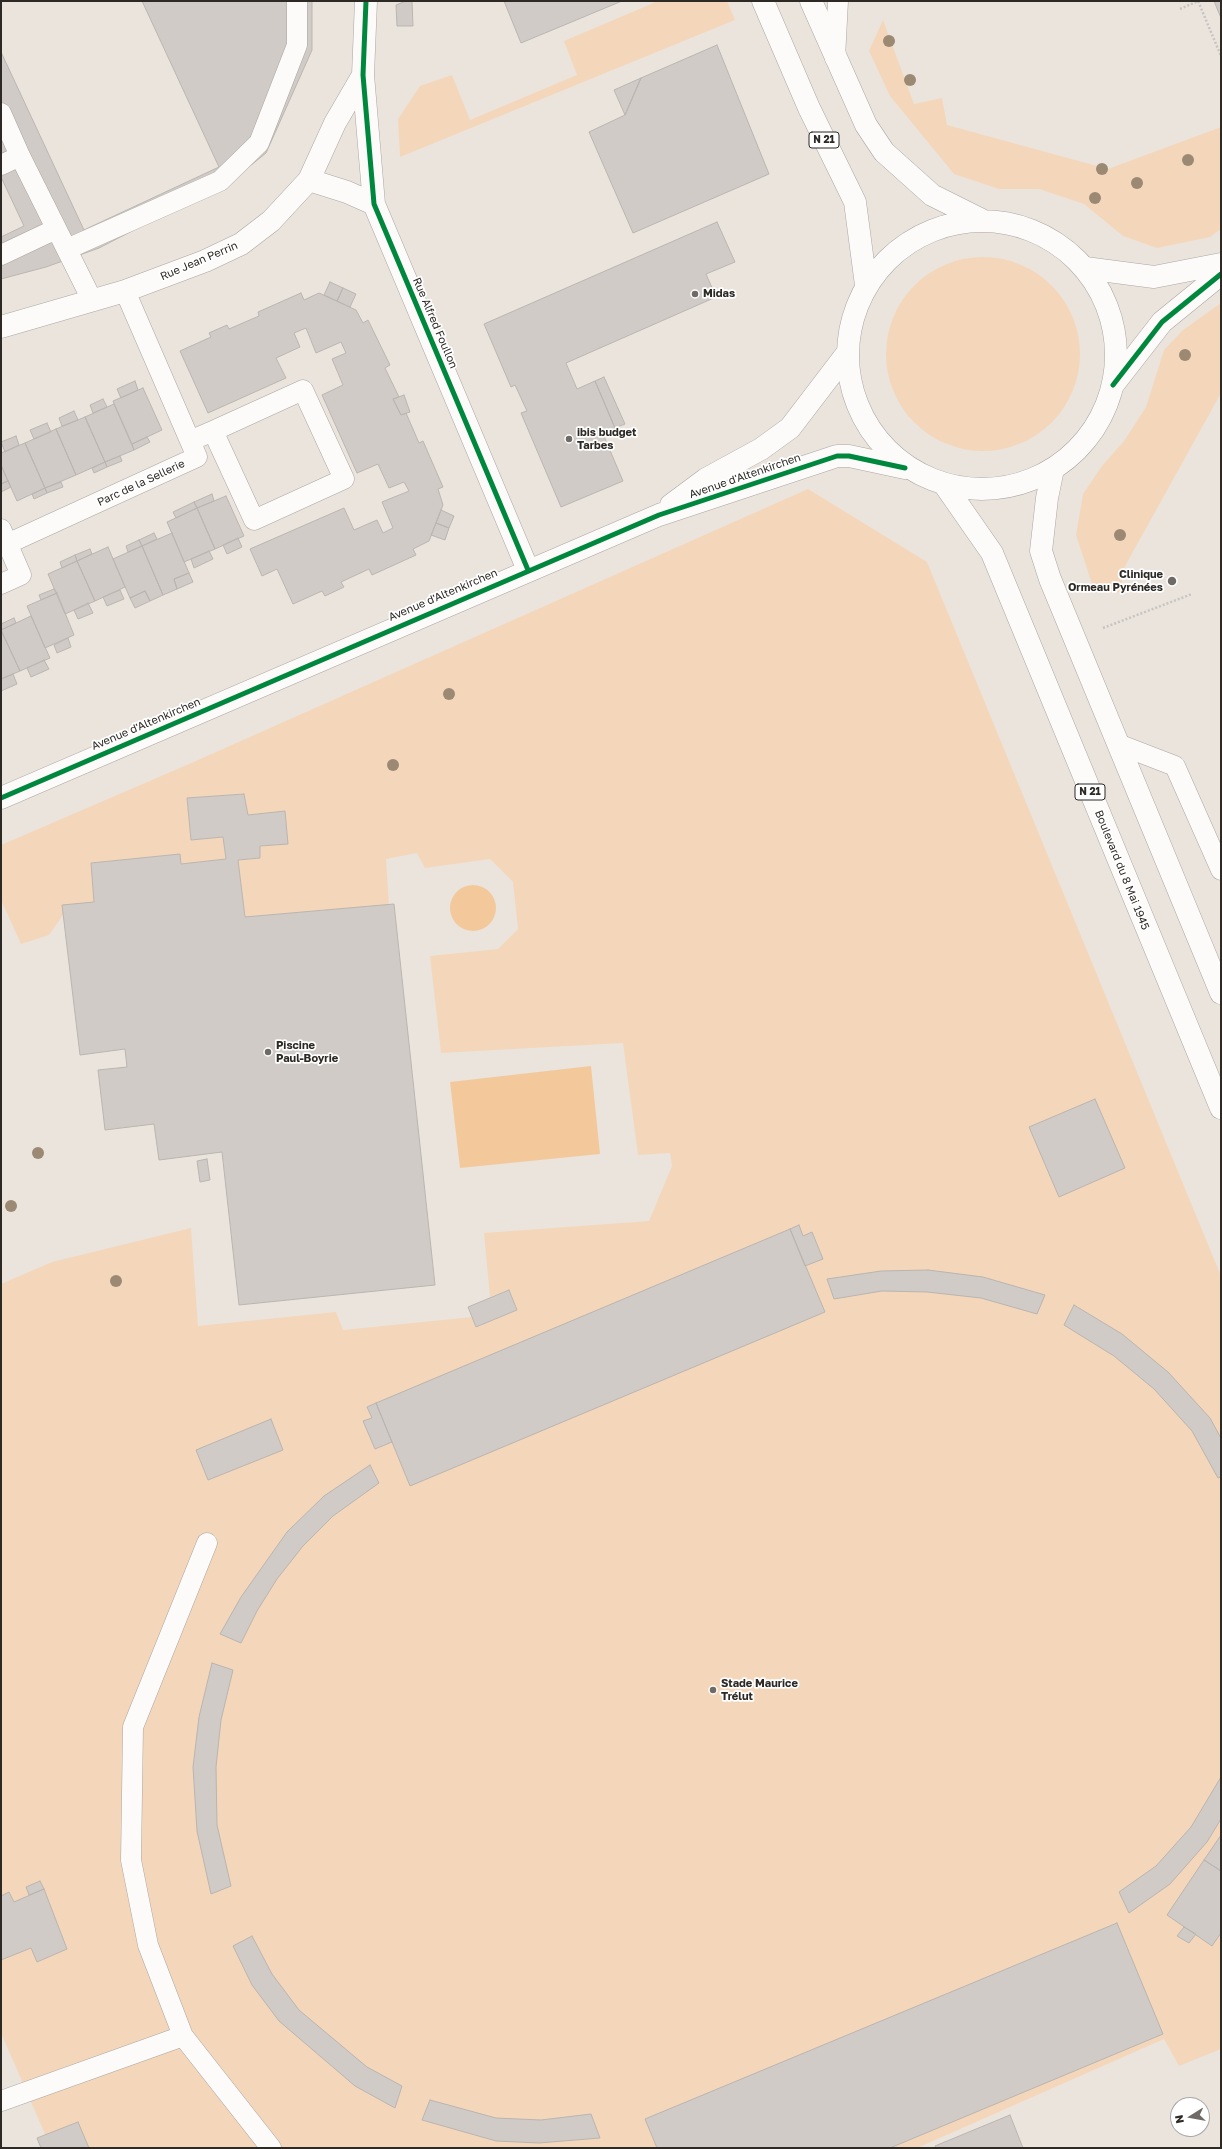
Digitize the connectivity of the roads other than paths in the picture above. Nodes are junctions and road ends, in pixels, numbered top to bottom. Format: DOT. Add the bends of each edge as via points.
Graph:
graph roads {
  1 [pos="298,1"];
  2 [pos="366,1"];
  3 [pos="763,1"];
  4 [pos="811,1"];
  5 [pos="838,1"];
  6 [pos="835,60"];
  7 [pos="363,75"];
  8 [pos="1,113"];
  9 [pos="20,156"];
  10 [pos="1,165"];
  11 [pos="309,180"];
  12 [pos="374,204"];
  13 [pos="982,220"];
  14 [pos="56,229"];
  15 [pos="67,249"];
  16 [pos="1,256"];
  17 [pos="1221,264"];
  18 [pos="1085,268"];
  19 [pos="1221,274"];
  20 [pos="866,285"];
  21 [pos="125,291"];
  22 [pos="92,300"];
  23 [pos="1,327"];
  24 [pos="845,356"];
  25 [pos="1113,385"];
  26 [pos="213,430"];
  27 [pos="190,441"];
  28 [pos="905,468"];
  29 [pos="1053,469"];
  30 [pos="944,484"];
  31 [pos="659,515"];
  32 [pos="4,536"];
  33 [pos="528,570"];
  34 [pos="1,584"];
  35 [pos="1118,744"];
  36 [pos="1,798"];
  37 [pos="1221,870"];
  38 [pos="1221,993"];
  39 [pos="1221,1108"];
  40 [pos="208,1543"];
  41 [pos="183,2036"];
  42 [pos="1,2101"];
  43 [pos="271,2148"];
  1 -- 15 [label="lane" via="297,45 259,143 220,181"];
  2 -- 7 [label="main road, Rue Alfred Foullon"];
  3 -- 20 [label="main road, N 21" via="809,108 855,202"];
  4 -- 6 [label="main road"];
  5 -- 6 [label="lane"];
  6 -- 13 [label="main road" via="866,125 884,152 932,195"];
  7 -- 11 [label="main road, Rue Jean Perrin"];
  7 -- 12 [label="main road, Rue Alfred Foullon"];
  8 -- 9 [label="lane"];
  9 -- 10 [label="lane"];
  9 -- 14 [label="lane"];
  11 -- 12 [label="main road"];
  11 -- 21 [label="main road, Rue Jean Perrin" via="271,221 241,244 206,261"];
  12 -- 33 [label="main road, Rue Alfred Foullon"];
  13 -- 18 [label="main road" via="1020,225 1056,242"];
  13 -- 20 [label="main road" via="936,227 897,250"];
  14 -- 15 [label="lane"];
  14 -- 16 [label="lane"];
  15 -- 22 [label="lane"];
  17 -- 18 [label="main road" via="1154,277"];
  18 -- 25 [label="main road" via="1106,304 1116,344"];
  19 -- 25 [label="main road" via="1162,322"];
  20 -- 24 [label="main road" via="853,314"];
  21 -- 22 [label="main road, Rue Jean Perrin"];
  21 -- 27 [label="lane, Parc de la Sellerie"];
  22 -- 23 [label="main road, Rue Jean Perrin"];
  24 -- 28 [label="main road" via="852,388 868,427"];
  24 -- 31 [label="main road, Avenue d'Altenkirchen" via="790,428 760,450 706,479"];
  25 -- 29 [label="main road, Avenue d'Altenkirchen" via="1101,418 1081,447"];
  26 -- 26 [label="lane" via="303,390 344,479 254,520"];
  26 -- 27 [label="lane"];
  27 -- 32 [label="lane, Parc de la Sellerie" via="196,457"];
  28 -- 30 [label="main road, Avenue d'Altenkirchen"];
  28 -- 31 [label="main road, Avenue d'Altenkirchen" via="849,456 836,456"];
  29 -- 30 [label="main road, Avenue d'Altenkirchen" via="1019,485 981,490"];
  29 -- 35 [label="main road" via="1046,498 1041,551 1050,580"];
  30 -- 39 [label="main road, Boulevard du 8 Mai 1945 / N 21" via="992,553"];
  31 -- 33 [label="main road, Avenue d'Altenkirchen"];
  32 -- 34 [label="lane, Parc de la Sellerie" via="21,575"];
  33 -- 36 [label="main road, Avenue d'Altenkirchen"];
  35 -- 37 [label="lane" via="1175,766"];
  35 -- 38 [label="main road"];
  40 -- 41 [label="lane" via="133,1727 132,1860 148,1945"];
  41 -- 42 [label="lane"];
  41 -- 43 [label="lane"];
}
